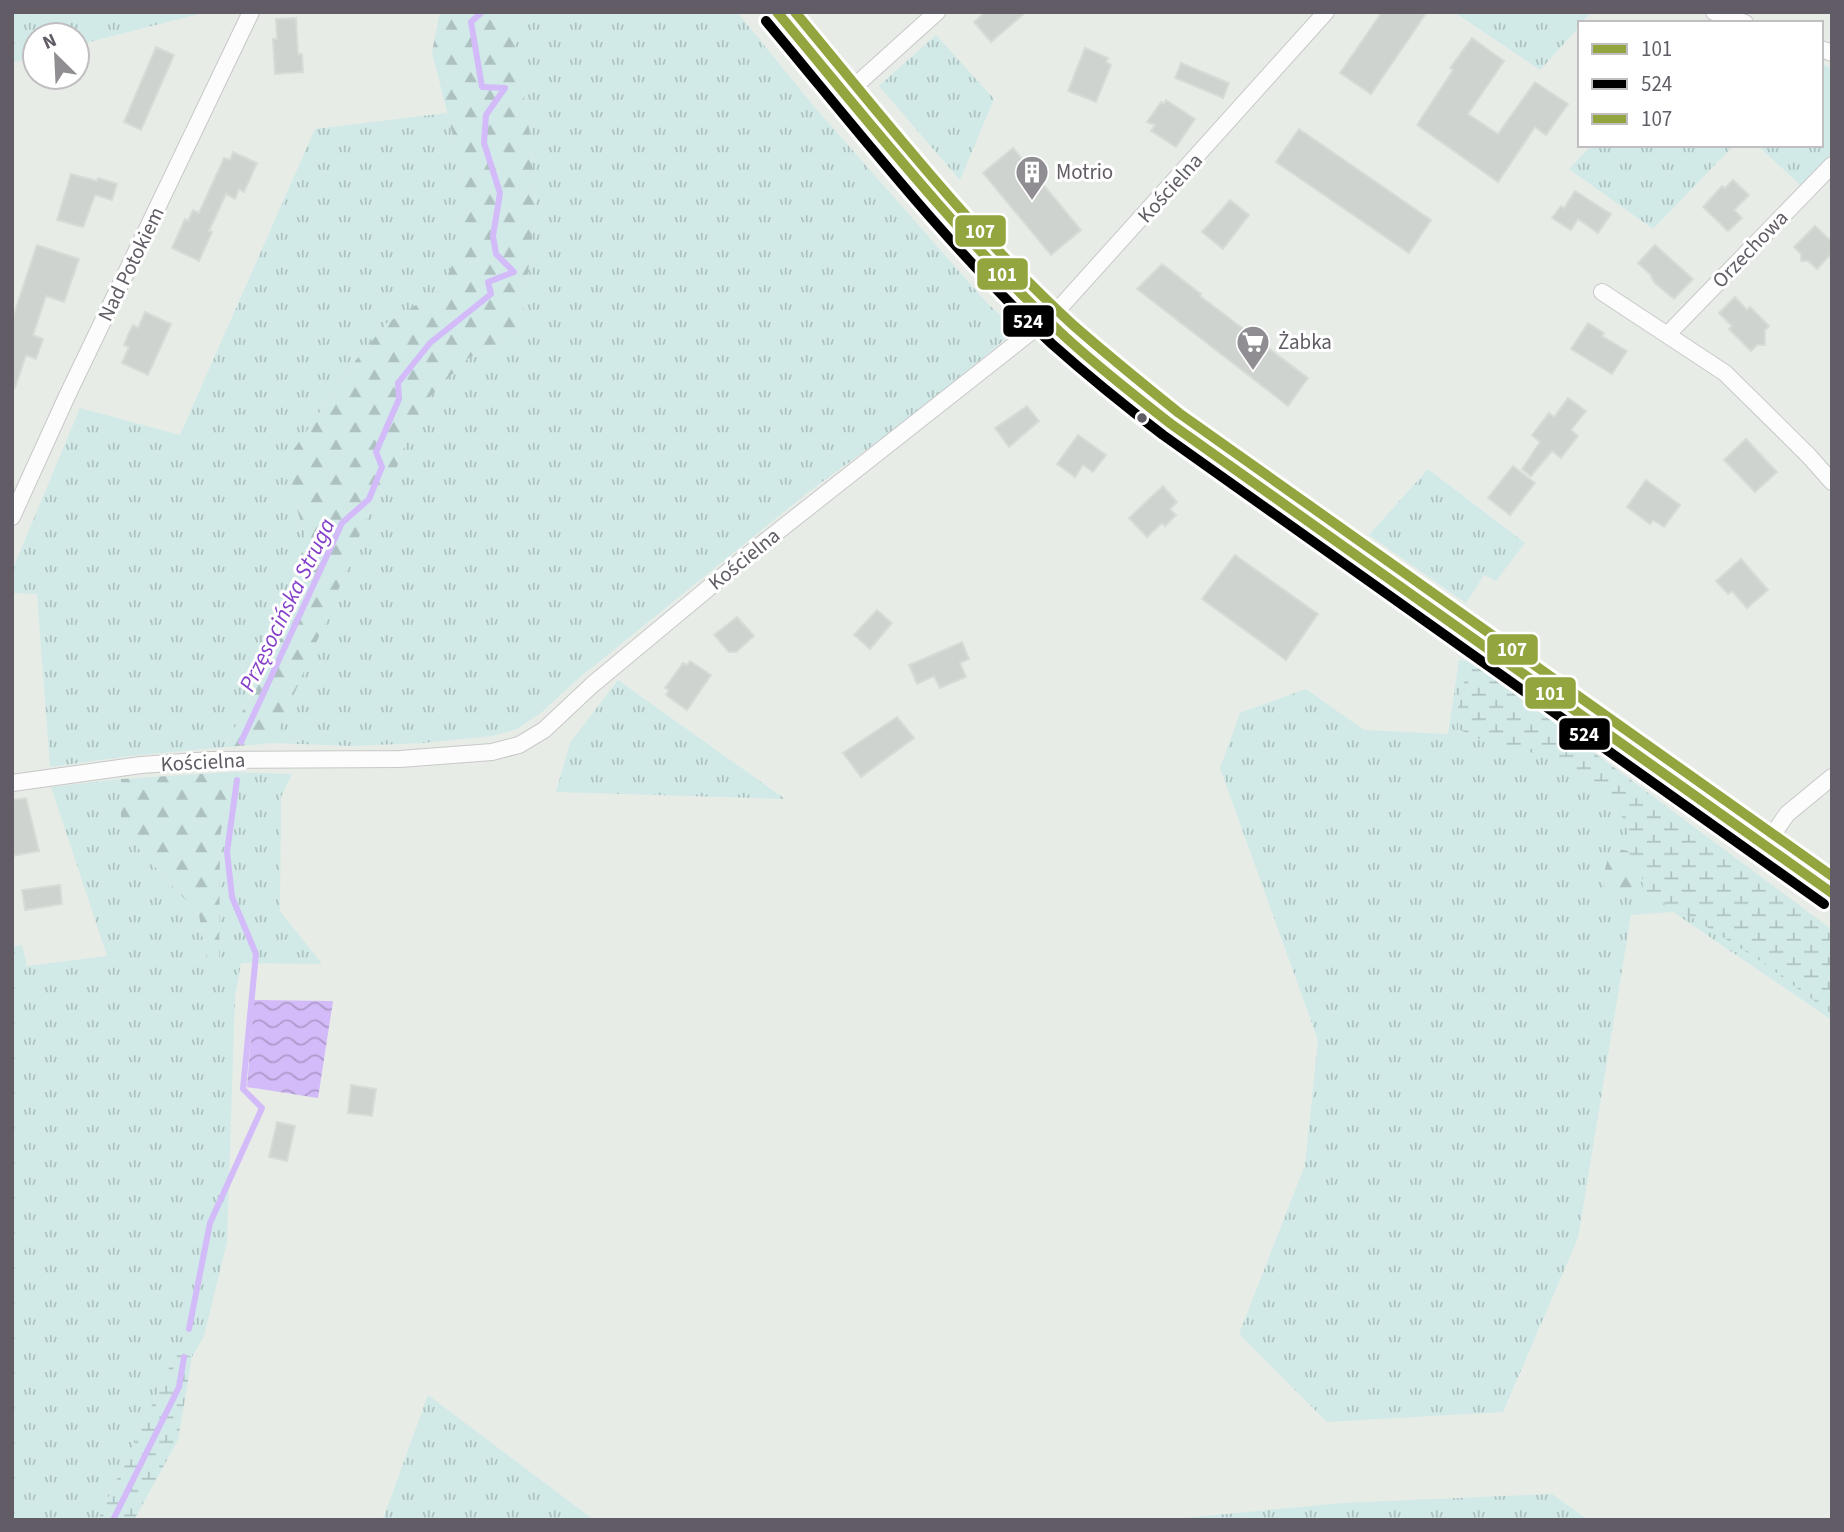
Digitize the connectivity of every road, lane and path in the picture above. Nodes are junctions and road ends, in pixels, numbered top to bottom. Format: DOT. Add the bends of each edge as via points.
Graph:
graph roads {
  1 [pos="251,12"];
  2 [pos="777,12"];
  3 [pos="937,12"];
  4 [pos="1326,12"];
  5 [pos="1714,12"];
  6 [pos="1739,21"];
  7 [pos="846,94"];
  8 [pos="1832,165"];
  9 [pos="1602,292"];
  10 [pos="1047,321"];
  11 [pos="1668,334"];
  12 [pos="1832,482"];
  13 [pos="12,517"];
  14 [pos="1832,777"];
  15 [pos="12,783"];
  16 [pos="1765,846"];
  17 [pos="1832,893"];
  1 -- 13 [label="street, Nad Potokiem"];
  2 -- 7 [label="street"];
  3 -- 7 [label="street"];
  4 -- 10 [label="street, Kościelna"];
  5 -- 6 [label="street"];
  7 -- 10 [label="street" via="972,243"];
  8 -- 11 [label="street, Orzechowa"];
  9 -- 11 [label="street"];
  10 -- 15 [label="street, Kościelna" via="753,551 544,730 519,745 492,752 400,759 141,765"];
  10 -- 16 [label="street" via="1160,416"];
  11 -- 12 [label="street" via="1725,373"];
  14 -- 16 [label="street" via="1787,814"];
  16 -- 17 [label="street"];
}
